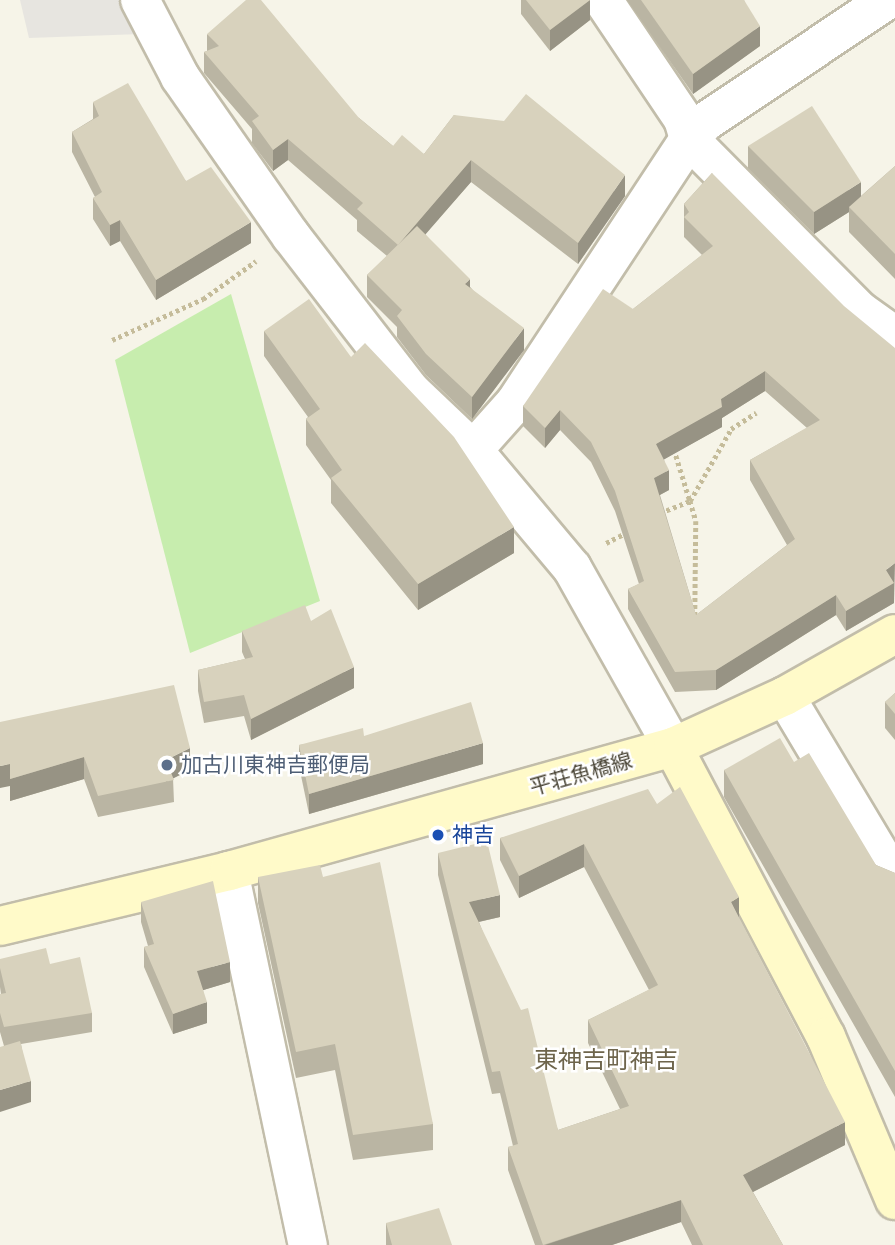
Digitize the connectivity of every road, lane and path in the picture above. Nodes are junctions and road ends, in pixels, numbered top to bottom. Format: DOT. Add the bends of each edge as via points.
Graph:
graph roads {
  1 [pos="140,0"];
  2 [pos="603,0"];
  3 [pos="887,0"];
  4 [pos="689,139"];
  5 [pos="291,236"];
  6 [pos="895,336"];
  7 [pos="112,340"];
  8 [pos="756,413"];
  9 [pos="672,441"];
  10 [pos="472,450"];
  11 [pos="690,501"];
  12 [pos="654,517"];
  13 [pos="631,530"];
  14 [pos="572,568"];
  15 [pos="695,628"];
  16 [pos="895,634"];
  17 [pos="785,696"];
  18 [pos="673,747"];
  19 [pos="229,871"];
  20 [pos="895,880"];
  21 [pos="0,926"];
  22 [pos="895,1200"];
  23 [pos="308,1245"];
  1 -- 5 [label="street" via="180,77"];
  2 -- 4 [label="street" via="683,119"];
  3 -- 4 [label="street" via="705,122"];
  4 -- 6 [label="street" via="860,311"];
  4 -- 10 [label="street" via="515,403"];
  5 -- 7 [label="path" via="203,299"];
  5 -- 10 [label="street" via="410,390"];
  8 -- 11 [label="path" via="731,429"];
  9 -- 11 [label="path"];
  10 -- 14 [label="street"];
  11 -- 12 [label="path"];
  11 -- 15 [label="path" via="696,521"];
  13 -- 14 [label="path"];
  14 -- 18 [label="street"];
  16 -- 17 [label="main road, 平荘魚橋線"];
  17 -- 18 [label="main road, 平荘魚橋線"];
  17 -- 20 [label="street"];
  18 -- 19 [label="main road, 平荘魚橋線"];
  18 -- 22 [label="main road" via="826,1037"];
  19 -- 21 [label="main road, 平荘魚橋線"];
  19 -- 23 [label="street"];
}
